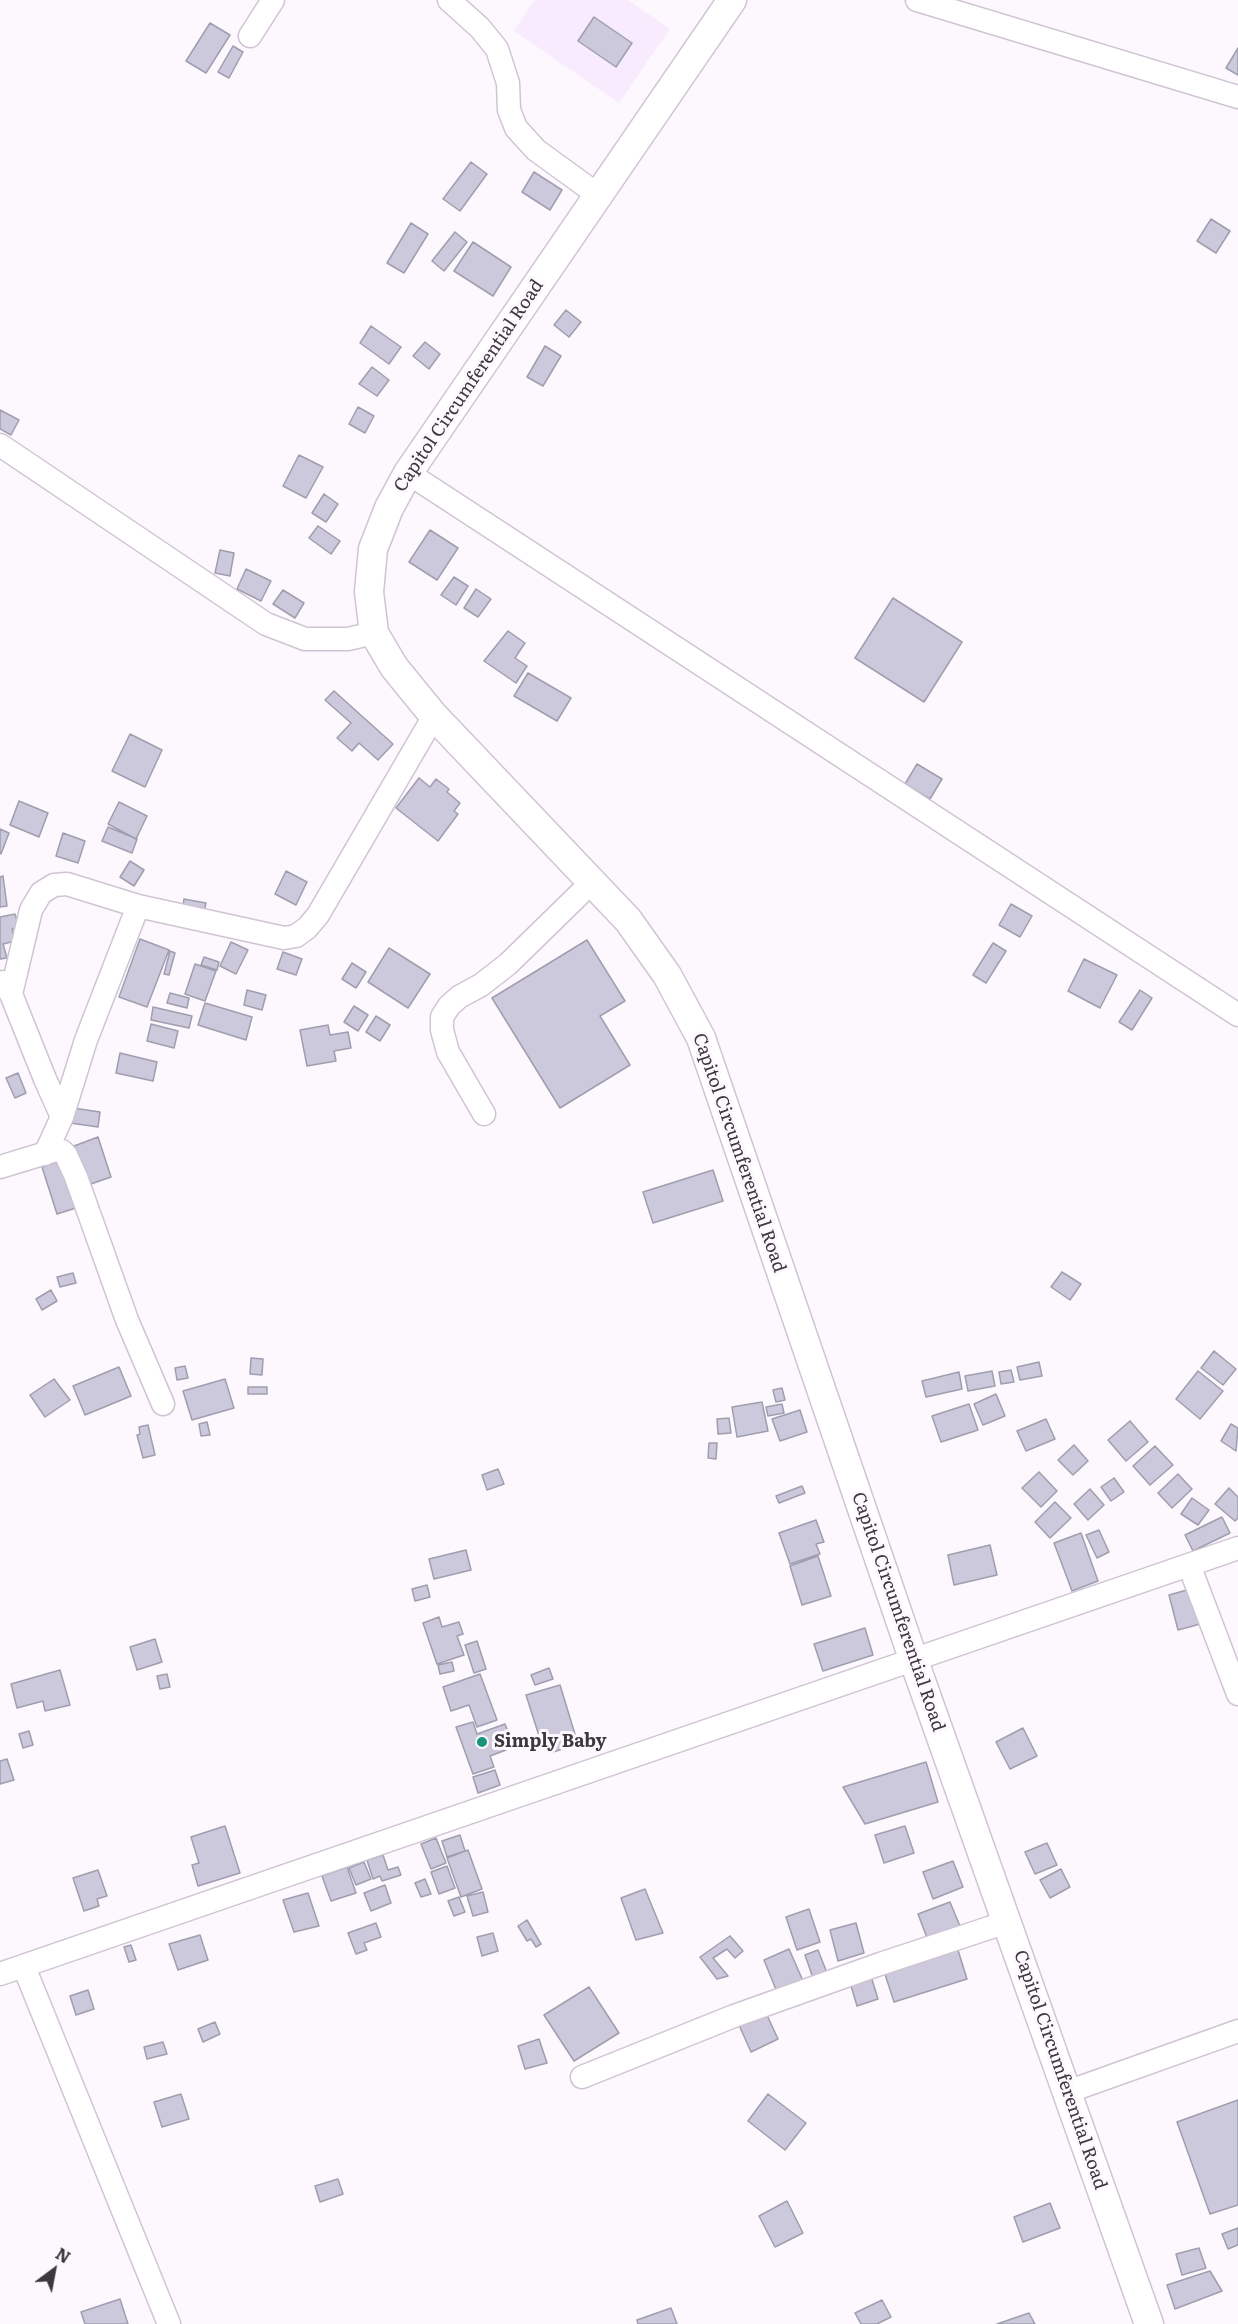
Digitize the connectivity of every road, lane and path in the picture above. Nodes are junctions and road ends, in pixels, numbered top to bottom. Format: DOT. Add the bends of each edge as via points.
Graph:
graph roads {
  1 [pos="273,0"];
  2 [pos="449,0"];
  3 [pos="732,0"];
  4 [pos="917,0"];
  5 [pos="250,36"];
  6 [pos="1238,97"];
  7 [pos="598,195"];
  8 [pos="0,445"];
  9 [pos="408,473"];
  10 [pos="374,633"];
  11 [pos="434,716"];
  12 [pos="592,882"];
  13 [pos="138,906"];
  14 [pos="5,986"];
  15 [pos="1238,1015"];
  16 [pos="484,1114"];
  17 [pos="62,1117"];
  18 [pos="45,1154"];
  19 [pos="0,1167"];
  20 [pos="163,1404"];
  21 [pos="1238,1548"];
  22 [pos="1189,1565"];
  23 [pos="914,1660"];
  24 [pos="1238,1694"];
  25 [pos="1007,1922"];
  26 [pos="24,1967"];
  27 [pos="0,1974"];
  28 [pos="1238,2031"];
  29 [pos="582,2077"];
  30 [pos="1067,2092"];
  31 [pos="1144,2322"];
  32 [pos="169,2324"];
  1 -- 5 [label="street"];
  2 -- 7 [label="street" via="497,49 516,128 536,150"];
  3 -- 7 [label="main road, Capitol Circumferential Road"];
  4 -- 6 [label="street"];
  7 -- 9 [label="main road, Capitol Circumferential Road"];
  8 -- 10 [label="street" via="267,624 305,639 348,639"];
  9 -- 10 [label="main road, Capitol Circumferential Road" via="389,508 374,549 369,592"];
  9 -- 15 [label="street"];
  10 -- 11 [label="main road, Capitol Circumferential Road" via="394,667"];
  11 -- 12 [label="main road, Capitol Circumferential Road"];
  11 -- 13 [label="street" via="318,915 301,932 284,938"];
  12 -- 16 [label="street" via="508,964 481,986 459,997 442,1017 448,1052"];
  12 -- 23 [label="main road, Capitol Circumferential Road" via="628,920 667,975 701,1038"];
  13 -- 14 [label="street" via="67,884 54,885 41,893 31,910"];
  13 -- 17 [label="street" via="86,1040"];
  14 -- 17 [label="street"];
  17 -- 18 [label="street"];
  18 -- 19 [label="street"];
  18 -- 20 [label="street" via="58,1150 66,1155 126,1320"];
  21 -- 22 [label="street"];
  22 -- 23 [label="street"];
  22 -- 24 [label="street"];
  23 -- 25 [label="main road, Capitol Circumferential Road"];
  23 -- 26 [label="street"];
  25 -- 29 [label="street" via="734,2016"];
  25 -- 30 [label="main road, Capitol Circumferential Road"];
  26 -- 27 [label="street"];
  26 -- 32 [label="street"];
  28 -- 30 [label="street"];
  30 -- 31 [label="main road, Capitol Circumferential Road"];
}
